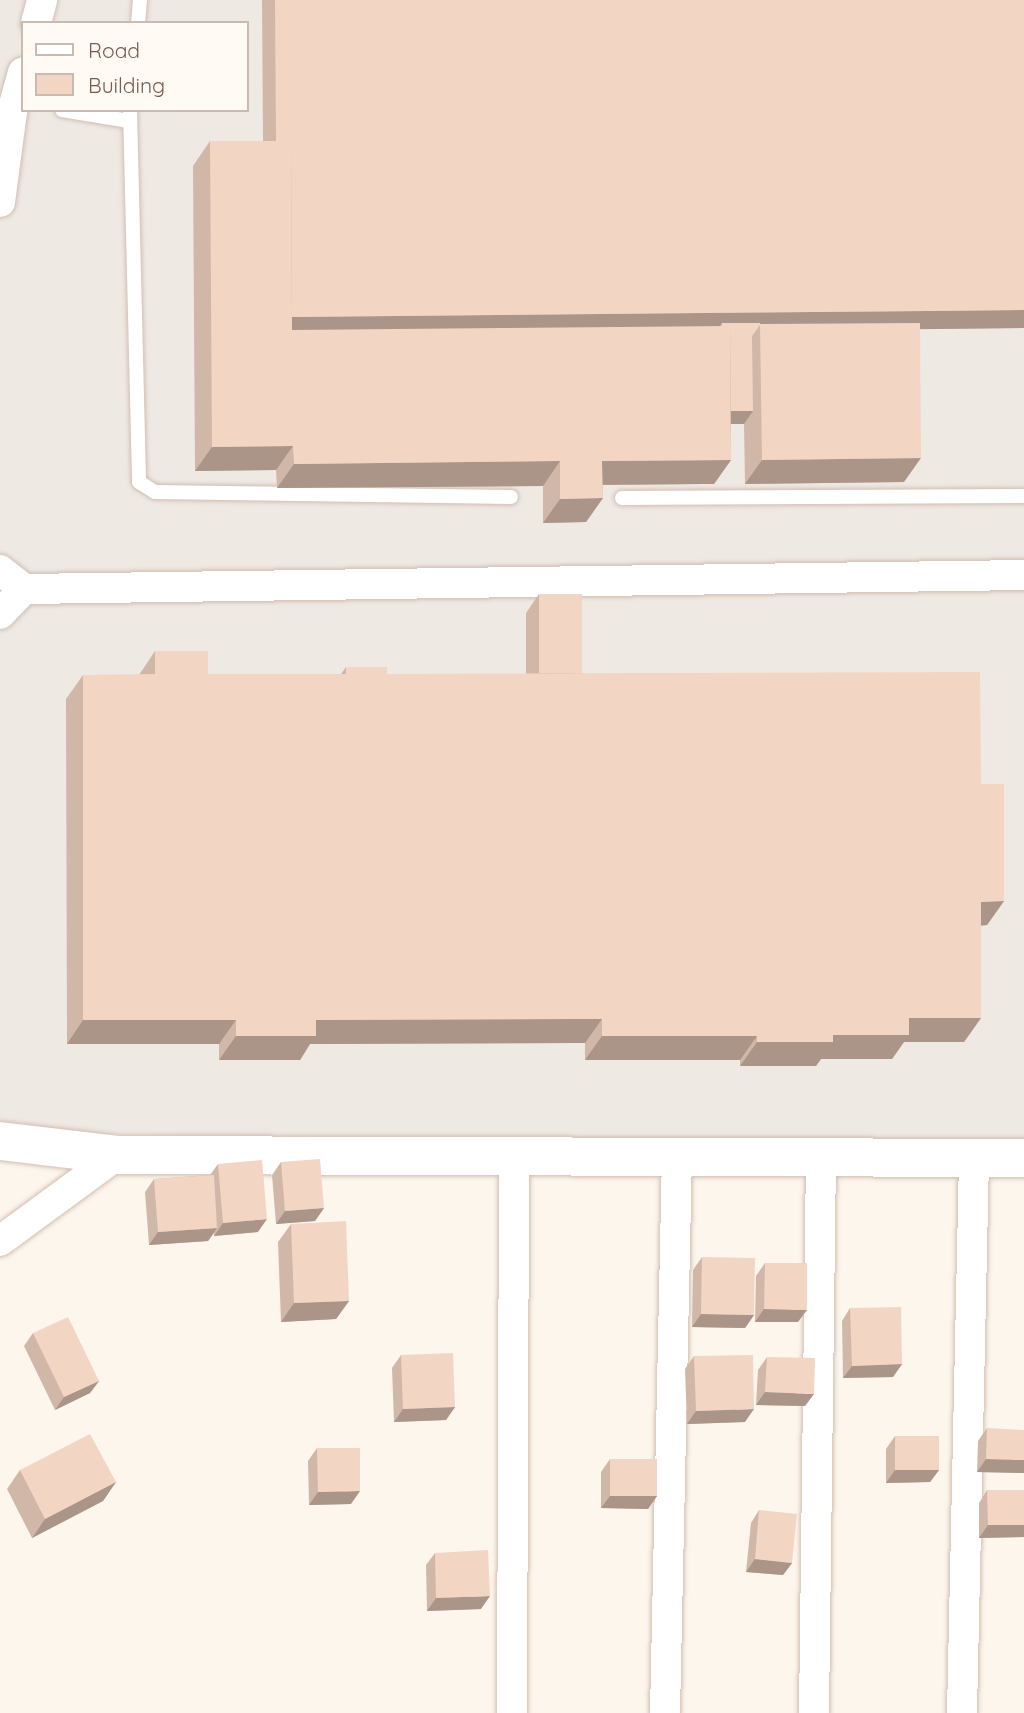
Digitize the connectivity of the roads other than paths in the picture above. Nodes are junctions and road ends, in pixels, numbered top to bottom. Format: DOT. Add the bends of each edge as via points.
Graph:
graph roads {
  1 [pos="42,0"];
  2 [pos="140,0"];
  3 [pos="37,21"];
  4 [pos="138,21"];
  5 [pos="21,77"];
  6 [pos="12,102"];
  7 [pos="85,112"];
  8 [pos="130,116"];
  9 [pos="0,202"];
  10 [pos="1024,496"];
  11 [pos="511,497"];
  12 [pos="622,498"];
  13 [pos="0,570"];
  14 [pos="1024,575"];
  15 [pos="24,589"];
  16 [pos="0,614"];
  17 [pos="0,1141"];
  18 [pos="117,1155"];
  19 [pos="514,1156"];
  20 [pos="677,1156"];
  21 [pos="821,1157"];
  22 [pos="1024,1158"];
  23 [pos="974,1159"];
  24 [pos="0,1241"];
  25 [pos="512,1713"];
  26 [pos="665,1713"];
  27 [pos="814,1713"];
  28 [pos="962,1713"];
  1 -- 3 [label="street"];
  2 -- 4 [label="lane"];
  5 -- 6 [label="street"];
  6 -- 9 [label="street"];
  7 -- 8 [label="lane"];
  8 -- 11 [label="lane" via="139,482 155,492"];
  10 -- 12 [label="lane"];
  13 -- 15 [label="street"];
  14 -- 15 [label="street"];
  15 -- 16 [label="street"];
  17 -- 18 [label="street"];
  18 -- 19 [label="street"];
  18 -- 24 [label="street"];
  19 -- 20 [label="street"];
  19 -- 25 [label="street"];
  20 -- 21 [label="street"];
  20 -- 26 [label="street"];
  21 -- 23 [label="street"];
  21 -- 27 [label="street"];
  22 -- 23 [label="street"];
  23 -- 28 [label="street"];
}
